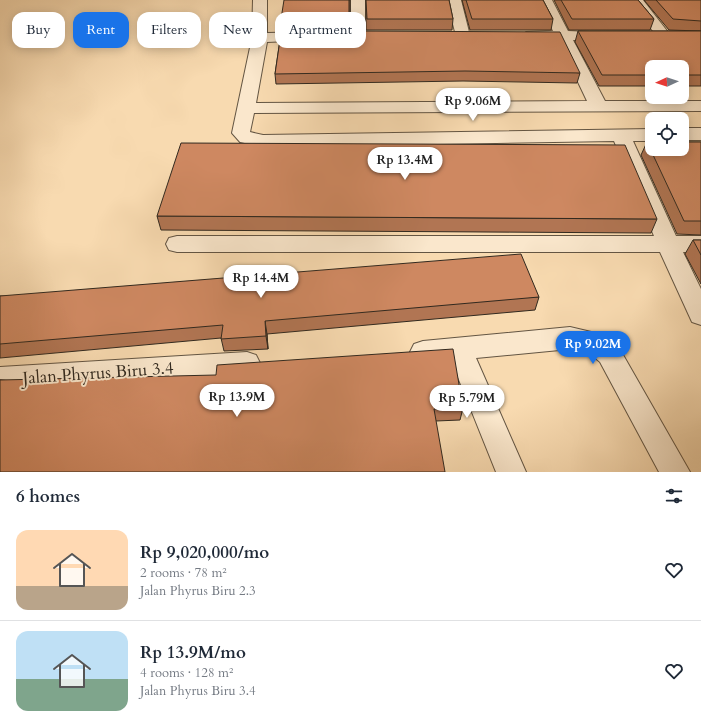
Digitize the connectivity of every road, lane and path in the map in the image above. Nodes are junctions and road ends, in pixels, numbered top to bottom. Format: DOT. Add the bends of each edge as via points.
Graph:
graph roads {
  1 [pos="260,0"];
  2 [pos="358,0"];
  3 [pos="454,0"];
  4 [pos="545,0"];
  5 [pos="636,0"];
  6 [pos="260,12"];
  7 [pos="361,12"];
  8 [pos="478,35"];
  9 [pos="516,35"];
  10 [pos="562,35"];
  11 [pos="624,36"];
  12 [pos="648,36"];
  13 [pos="664,36"];
  14 [pos="679,36"];
  15 [pos="258,48"];
  16 [pos="701,106"];
  17 [pos="599,107"];
  18 [pos="245,108"];
  19 [pos="689,134"];
  20 [pos="701,134"];
  21 [pos="621,135"];
  22 [pos="645,135"];
  23 [pos="177,244"];
  24 [pos="668,244"];
  25 [pos="701,244"];
  26 [pos="701,315"];
  27 [pos="459,349"];
  28 [pos="396,354"];
  29 [pos="269,362"];
  30 [pos="0,379"];
  31 [pos="511,472"];
  32 [pos="676,472"];
  1 -- 6 [label="street"];
  2 -- 7 [label="street"];
  3 -- 8 [label="street" via="455,35"];
  4 -- 10 [label="street"];
  5 -- 13 [label="street"];
  9 -- 10 [label="street"];
  10 -- 11 [label="street"];
  10 -- 17 [label="street"];
  12 -- 13 [label="street"];
  13 -- 14 [label="street"];
  15 -- 18 [label="street"];
  16 -- 17 [label="street"];
  17 -- 18 [label="street"];
  18 -- 21 [label="street" via="241,133 247,138 263,141"];
  19 -- 20 [label="street"];
  21 -- 22 [label="street"];
  21 -- 24 [label="street"];
  23 -- 24 [label="street"];
  24 -- 25 [label="street"];
  24 -- 26 [label="street"];
  27 -- 28 [label="street"];
  27 -- 31 [label="street"];
  27 -- 32 [label="street" via="570,338 581,339 601,347 610,354"];
  29 -- 30 [label="street, Jalan Phyrus Biru 3.4"];
}
